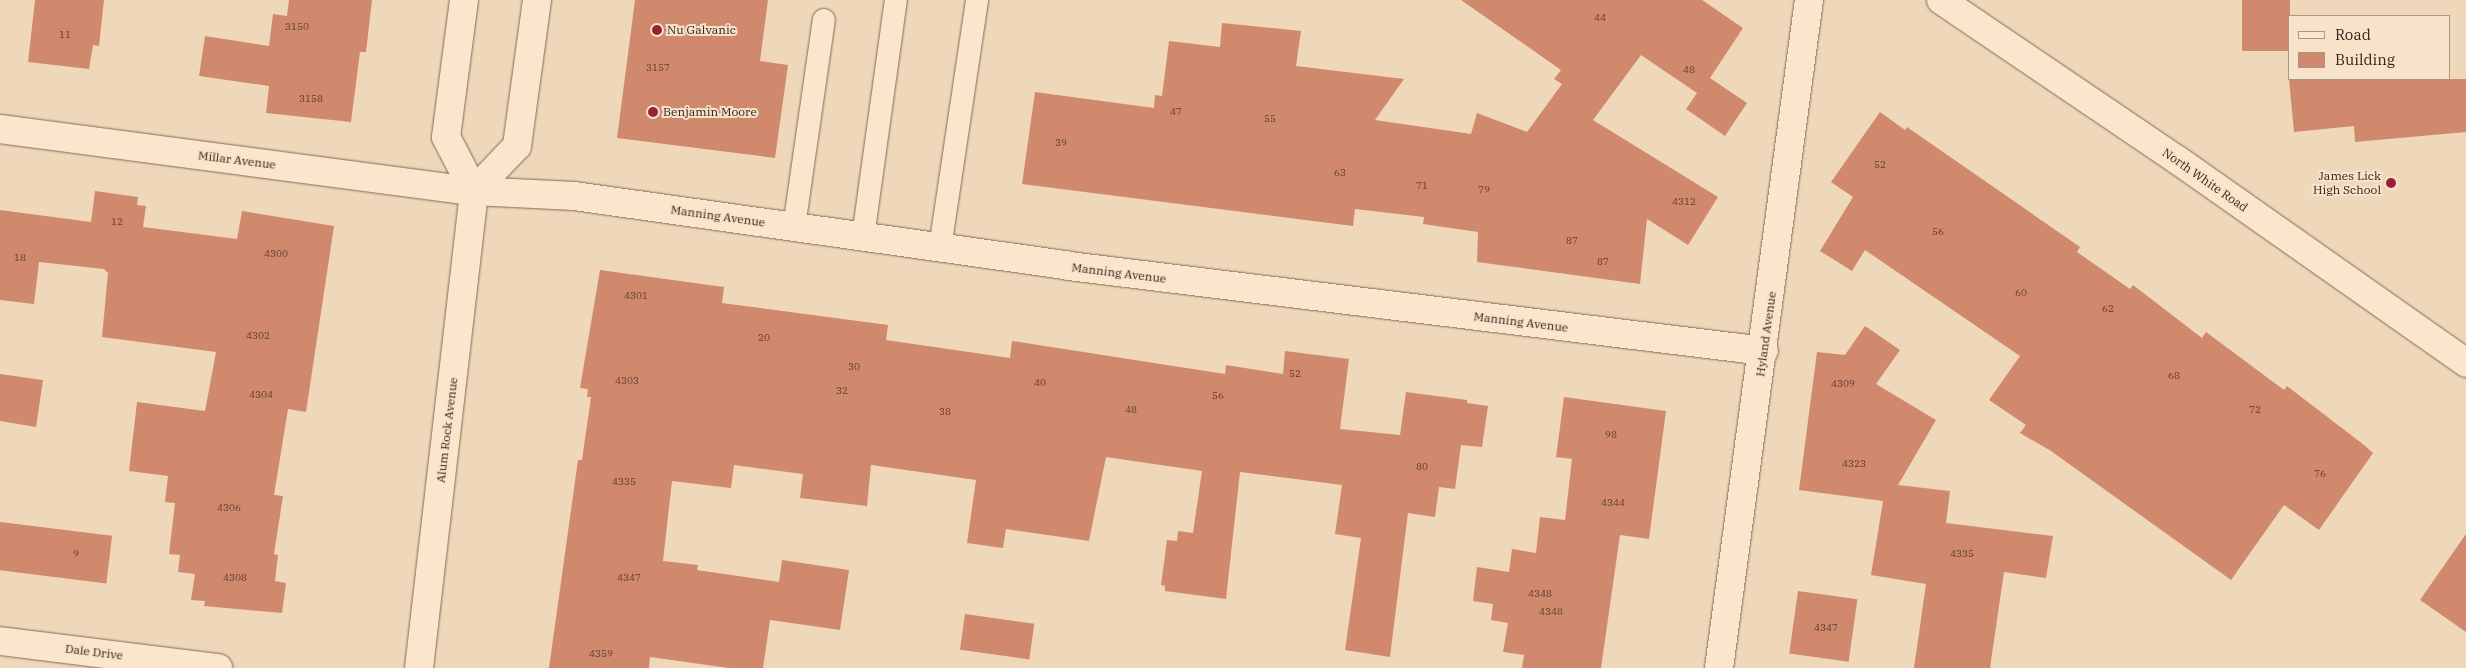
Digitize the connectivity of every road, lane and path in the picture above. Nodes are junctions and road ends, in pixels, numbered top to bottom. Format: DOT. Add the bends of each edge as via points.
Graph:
graph roads {
  1 [pos="464,0"];
  2 [pos="537,0"];
  3 [pos="896,0"];
  4 [pos="977,0"];
  5 [pos="1809,0"];
  6 [pos="1941,0"];
  7 [pos="824,20"];
  8 [pos="0,129"];
  9 [pos="474,191"];
  10 [pos="794,227"];
  11 [pos="863,237"];
  12 [pos="940,248"];
  13 [pos="1764,351"];
  14 [pos="2466,363"];
  15 [pos="0,641"];
  16 [pos="218,668"];
  17 [pos="419,668"];
  18 [pos="1718,668"];
  1 -- 9 [label="street" via="446,137"];
  2 -- 9 [label="street" via="517,146"];
  3 -- 11 [label="lane"];
  4 -- 12 [label="lane"];
  5 -- 13 [label="street, Hyland Avenue"];
  6 -- 14 [label="street, North White Road" via="2179,161"];
  7 -- 10 [label="lane"];
  8 -- 9 [label="street, Millar Avenue"];
  9 -- 10 [label="street, Manning Avenue" via="574,196"];
  9 -- 17 [label="street, Alum Rock Avenue"];
  10 -- 11 [label="street, Manning Avenue"];
  11 -- 12 [label="street, Manning Avenue"];
  12 -- 13 [label="street, Manning Avenue"];
  13 -- 18 [label="street, Hyland Avenue"];
  15 -- 16 [label="street, Dale Drive"];
}
